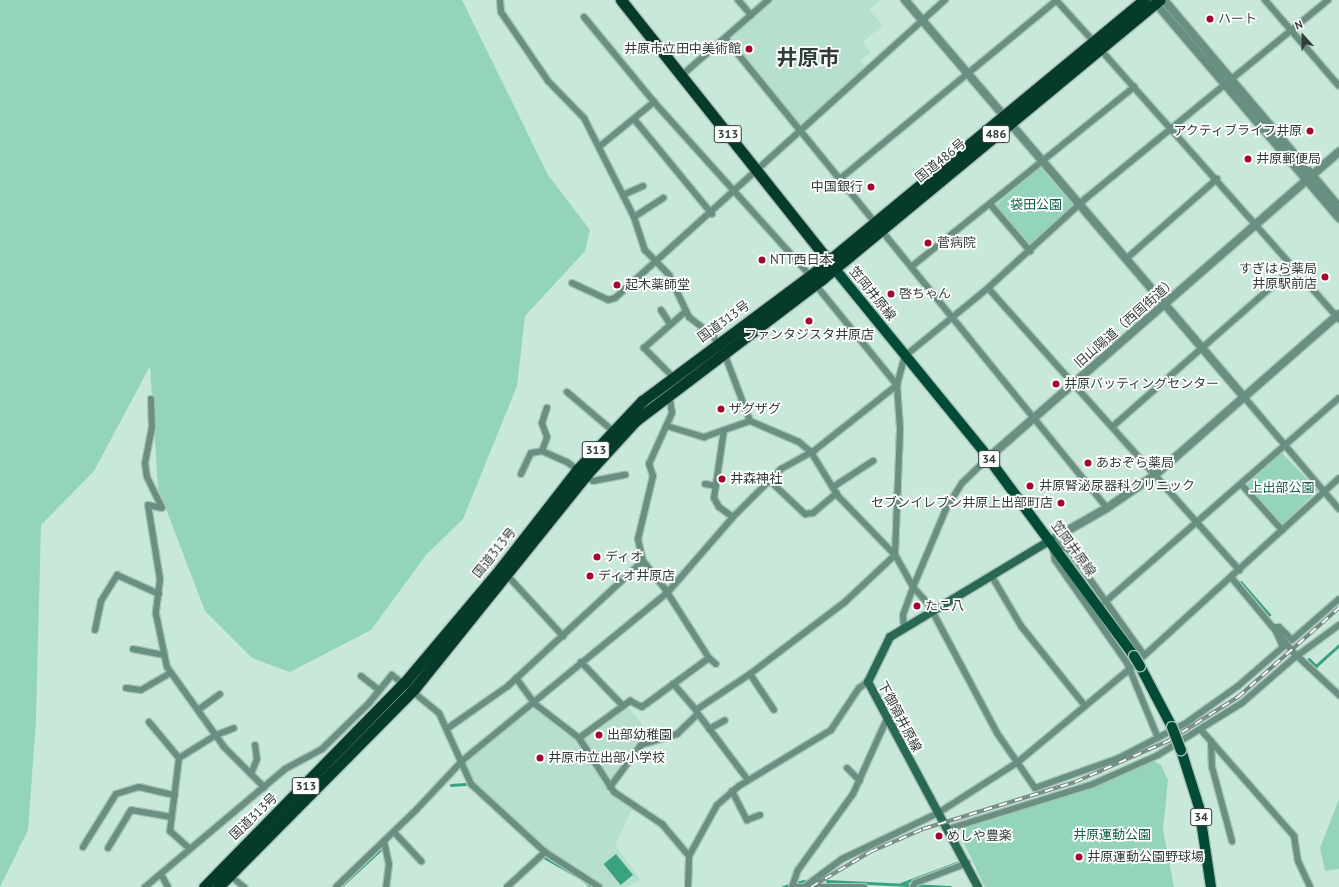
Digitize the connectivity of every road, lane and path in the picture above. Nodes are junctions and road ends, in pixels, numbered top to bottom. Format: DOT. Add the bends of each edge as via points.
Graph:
graph roads {
  1 [pos="500,0"];
  2 [pos="620,0"];
  3 [pos="738,0"];
  4 [pos="768,0"];
  5 [pos="905,0"];
  6 [pos="945,0"];
  7 [pos="1056,0"];
  8 [pos="1144,0"];
  9 [pos="1265,0"];
  10 [pos="1328,0"];
  11 [pos="1158,1"];
  12 [pos="751,15"];
  13 [pos="584,17"];
  14 [pos="924,22"];
  15 [pos="1292,31"];
  16 [pos="725,38"];
  17 [pos="1097,45"];
  18 [pos="968,74"];
  19 [pos="1339,74"];
  20 [pos="682,76"];
  21 [pos="1333,79"];
  22 [pos="1228,82"];
  23 [pos="1339,86"];
  24 [pos="1134,87"];
  25 [pos="654,102"];
  26 [pos="634,119"];
  27 [pos="1007,119"];
  28 [pos="1173,129"];
  29 [pos="802,132"];
  30 [pos="600,146"];
  31 [pos="1339,152"];
  32 [pos="1044,160"];
  33 [pos="758,172"];
  34 [pos="841,178"];
  35 [pos="1310,178"];
  36 [pos="1217,179"];
  37 [pos="643,186"];
  38 [pos="734,194"];
  39 [pos="623,195"];
  40 [pos="663,198"];
  41 [pos="1081,203"];
  42 [pos="990,204"];
  43 [pos="1339,207"];
  44 [pos="712,214"];
  45 [pos="634,217"];
  46 [pos="1339,218"];
  47 [pos="1258,223"];
  48 [pos="878,226"];
  49 [pos="1030,251"];
  50 [pos="1127,258"];
  51 [pos="656,263"];
  52 [pos="831,264"];
  53 [pos="911,267"];
  54 [pos="1294,267"];
  55 [pos="813,280"];
  56 [pos="572,283"];
  57 [pos="988,288"];
  58 [pos="1166,304"];
  59 [pos="661,310"];
  60 [pos="686,311"];
  61 [pos="1338,316"];
  62 [pos="952,318"];
  63 [pos="670,324"];
  64 [pos="1202,347"];
  65 [pos="721,349"];
  66 [pos="906,356"];
  67 [pos="672,376"];
  68 [pos="1074,384"];
  69 [pos="896,386"];
  70 [pos="567,392"];
  71 [pos="668,392"];
  72 [pos="1244,397"];
  73 [pos="1339,398"];
  74 [pos="151,399"];
  75 [pos="547,408"];
  76 [pos="1035,418"];
  77 [pos="750,421"];
  78 [pos="667,426"];
  79 [pos="1112,427"];
  80 [pos="613,430"];
  81 [pos="724,430"];
  82 [pos="1285,445"];
  83 [pos="542,451"];
  84 [pos="810,452"];
  85 [pos="988,458"];
  86 [pos="873,461"];
  87 [pos="581,473"];
  88 [pos="521,474"];
  89 [pos="625,475"];
  90 [pos="1155,475"];
  91 [pos="1339,478"];
  92 [pos="769,480"];
  93 [pos="705,484"];
  94 [pos="1241,484"];
  95 [pos="716,486"];
  96 [pos="833,487"];
  97 [pos="1324,491"];
  98 [pos="837,493"];
  99 [pos="1107,508"];
  100 [pos="1339,509"];
  101 [pos="733,517"];
  102 [pos="1196,522"];
  103 [pos="1282,530"];
  104 [pos="1051,540"];
  105 [pos="895,555"];
  106 [pos="643,562"];
  107 [pos="1239,570"];
  108 [pos="504,572"];
  109 [pos="991,575"];
  110 [pos="1231,577"];
  111 [pos="913,587"];
  112 [pos="668,592"];
  113 [pos="159,594"];
  114 [pos="1339,599"];
  115 [pos="1106,602"];
  116 [pos="932,610"];
  117 [pos="1339,625"];
  118 [pos="904,627"];
  119 [pos="1274,627"];
  120 [pos="95,630"];
  121 [pos="562,636"];
  122 [pos="133,649"];
  123 [pos="164,655"];
  124 [pos="1298,655"];
  125 [pos="1139,656"];
  126 [pos="709,658"];
  127 [pos="581,662"];
  128 [pos="716,664"];
  129 [pos="1129,669"];
  130 [pos="171,673"];
  131 [pos="750,674"];
  132 [pos="361,676"];
  133 [pos="516,678"];
  134 [pos="405,682"];
  135 [pos="868,682"];
  136 [pos="673,684"];
  137 [pos="126,688"];
  138 [pos="414,689"];
  139 [pos="379,690"];
  140 [pos="220,694"];
  141 [pos="1339,695"];
  142 [pos="535,704"];
  143 [pos="622,706"];
  144 [pos="1085,706"];
  145 [pos="198,710"];
  146 [pos="774,710"];
  147 [pos="697,712"];
  148 [pos="725,720"];
  149 [pos="886,721"];
  150 [pos="149,722"];
  151 [pos="234,728"];
  152 [pos="448,728"];
  153 [pos="709,728"];
  154 [pos="1202,731"];
  155 [pos="216,735"];
  156 [pos="578,738"];
  157 [pos="1158,738"];
  158 [pos="1211,741"];
  159 [pos="255,744"];
  160 [pos="179,758"];
  161 [pos="1018,762"];
  162 [pos="459,763"];
  163 [pos="847,768"];
  164 [pos="251,774"];
  165 [pos="748,780"];
  166 [pos="860,781"];
  167 [pos="264,787"];
  168 [pos="610,787"];
  169 [pos="732,791"];
  170 [pos="175,795"];
  171 [pos="938,813"];
  172 [pos="760,816"];
  173 [pos="171,817"];
  174 [pos="948,829"];
  175 [pos="394,832"];
  176 [pos="384,841"];
  177 [pos="1232,841"];
  178 [pos="83,847"];
  179 [pos="108,848"];
  180 [pos="190,849"];
  181 [pos="544,852"];
  182 [pos="689,856"];
  183 [pos="421,861"];
  184 [pos="967,863"];
  185 [pos="226,872"];
  186 [pos="161,874"];
  187 [pos="794,885"];
  188 [pos="807,885"];
  189 [pos="914,885"];
  190 [pos="145,887"];
  191 [pos="168,887"];
  192 [pos="204,887"];
  193 [pos="218,887"];
  194 [pos="244,887"];
  195 [pos="336,887"];
  196 [pos="386,887"];
  197 [pos="507,887"];
  198 [pos="599,887"];
  199 [pos="688,887"];
  200 [pos="864,887"];
  201 [pos="978,887"];
  202 [pos="1211,887"];
  203 [pos="1310,887"];
  1 -- 30 [label="street" via="500,12 557,94 584,118"];
  2 -- 20 [label="highway, 313"];
  3 -- 12 [label="street"];
  4 -- 12 [label="street"];
  5 -- 14 [label="street"];
  6 -- 14 [label="street"];
  7 -- 17 [label="street"];
  7 -- 18 [label="street"];
  8 -- 17 [label="highway, 国道486号 / 486"];
  9 -- 15 [label="street"];
  10 -- 15 [label="street"];
  11 -- 17 [label="highway, 国道486号 / 486"];
  11 -- 22 [label="street"];
  12 -- 16 [label="street"];
  13 -- 25 [label="street"];
  14 -- 18 [label="street"];
  14 -- 29 [label="street"];
  15 -- 21 [label="street"];
  15 -- 22 [label="street"];
  16 -- 20 [label="street"];
  16 -- 29 [label="street"];
  17 -- 24 [label="street"];
  17 -- 27 [label="highway, 国道486号 / 486"];
  18 -- 27 [label="street"];
  18 -- 34 [label="street"];
  19 -- 21 [label="street"];
  20 -- 33 [label="highway, 313"];
  21 -- 23 [label="street"];
  22 -- 28 [label="street"];
  22 -- 35 [label="street"];
  24 -- 28 [label="street"];
  24 -- 32 [label="street"];
  25 -- 26 [label="street"];
  25 -- 38 [label="street"];
  26 -- 30 [label="street"];
  26 -- 44 [label="street"];
  27 -- 32 [label="street"];
  27 -- 48 [label="highway, 国道486号 / 486"];
  28 -- 36 [label="street"];
  28 -- 41 [label="street"];
  29 -- 33 [label="street"];
  29 -- 34 [label="street"];
  30 -- 39 [label="street"];
  31 -- 35 [label="street, 旧山陽道（西国街道）"];
  32 -- 41 [label="street"];
  32 -- 42 [label="street"];
  33 -- 38 [label="street"];
  33 -- 52 [label="highway, 313"];
  34 -- 48 [label="street"];
  35 -- 43 [label="street"];
  35 -- 46 [label="street"];
  35 -- 47 [label="street, 旧山陽道（西国街道）"];
  36 -- 47 [label="street"];
  36 -- 50 [label="street"];
  37 -- 39 [label="street"];
  38 -- 44 [label="street"];
  38 -- 55 [label="street"];
  39 -- 45 [label="street"];
  40 -- 45 [label="street"];
  41 -- 49 [label="street"];
  41 -- 50 [label="street"];
  42 -- 49 [label="street"];
  42 -- 53 [label="street"];
  44 -- 51 [label="street"];
  45 -- 51 [label="street" via="645,250"];
  47 -- 54 [label="street"];
  47 -- 58 [label="street, 旧山陽道（西国街道）"];
  48 -- 52 [label="highway, 国道486号 / 486"];
  48 -- 53 [label="street"];
  49 -- 57 [label="street"];
  50 -- 58 [label="street"];
  51 -- 56 [label="street" via="612,300"];
  51 -- 60 [label="street" via="669,275"];
  52 -- 55 [label="highway, 国道313号 / 313"];
  52 -- 66 [label="main road, 笠岡井原線 / 34"];
  53 -- 62 [label="street"];
  54 -- 61 [label="street"];
  54 -- 64 [label="street"];
  55 -- 65 [label="highway, 国道313号 / 313"];
  55 -- 69 [label="street"];
  57 -- 62 [label="street"];
  57 -- 68 [label="street"];
  58 -- 64 [label="street"];
  58 -- 68 [label="street, 旧山陽道（西国街道）"];
  59 -- 63 [label="street"];
  60 -- 63 [label="street"];
  60 -- 65 [label="street"];
  61 -- 72 [label="street"];
  62 -- 66 [label="street"];
  62 -- 76 [label="street"];
  63 -- 67 [label="street" via="644,348"];
  64 -- 72 [label="street"];
  64 -- 79 [label="street"];
  65 -- 67 [label="highway, 国道313号 / 313"];
  65 -- 71 [label="highway, 国道313号 / 313"];
  65 -- 77 [label="street" via="735,374"];
  66 -- 69 [label="street"];
  66 -- 85 [label="main road, 笠岡井原線 / 34"];
  67 -- 80 [label="highway, 国道313号 / 313"];
  68 -- 76 [label="street, 旧山陽道（西国街道）"];
  68 -- 79 [label="street"];
  69 -- 84 [label="street"];
  69 -- 105 [label="street" via="900,428"];
  70 -- 80 [label="street"];
  71 -- 78 [label="street" via="673,402"];
  71 -- 87 [label="highway, 国道313号 / 313"];
  72 -- 82 [label="street"];
  72 -- 90 [label="street"];
  73 -- 82 [label="street"];
  74 -- 113 [label="street" via="152,427 145,463 147,477 162,508 148,505 156,542"];
  75 -- 83 [label="street" via="542,424 547,437"];
  76 -- 85 [label="street, 旧山陽道（西国街道）"];
  76 -- 99 [label="street"];
  77 -- 81 [label="street"];
  77 -- 84 [label="street" via="800,442"];
  78 -- 81 [label="street" via="704,437"];
  78 -- 106 [label="street" via="649,464 654,476 639,526"];
  79 -- 90 [label="street"];
  80 -- 87 [label="highway, 国道313号 / 313"];
  81 -- 95 [label="street"];
  82 -- 94 [label="street"];
  82 -- 97 [label="street"];
  83 -- 87 [label="street"];
  83 -- 88 [label="street" via="531,453"];
  84 -- 92 [label="street" via="790,462"];
  84 -- 96 [label="street"];
  85 -- 104 [label="main road, 笠岡井原線 / 34"];
  85 -- 111 [label="street, 旧山陽道（西国街道）" via="962,483 946,509"];
  86 -- 96 [label="street"];
  87 -- 89 [label="street" via="593,481"];
  87 -- 108 [label="highway, 国道313号 / 313"];
  90 -- 99 [label="street"];
  90 -- 102 [label="street"];
  91 -- 97 [label="street"];
  92 -- 98 [label="street" via="805,514 813,513"];
  92 -- 101 [label="street"];
  93 -- 95 [label="street"];
  94 -- 102 [label="street"];
  94 -- 103 [label="street"];
  95 -- 101 [label="street" via="715,503"];
  96 -- 98 [label="street"];
  97 -- 100 [label="street"];
  97 -- 103 [label="street"];
  98 -- 105 [label="street"];
  99 -- 104 [label="street"];
  101 -- 112 [label="street"];
  102 -- 107 [label="street"];
  102 -- 115 [label="street"];
  103 -- 107 [label="street"];
  104 -- 109 [label="main road, 下御領井原線"];
  104 -- 115 [label="street" via="1069,550"];
  104 -- 125 [label="main road, 笠岡井原線 / 34"];
  104 -- 129 [label="street" via="1055,560"];
  105 -- 111 [label="street"];
  105 -- 131 [label="street" via="845,602"];
  106 -- 112 [label="street"];
  106 -- 121 [label="street"];
  107 -- 110 [label="street"];
  108 -- 121 [label="street"];
  108 -- 134 [label="highway, 国道313号 / 313"];
  108 -- 138 [label="highway, 国道313号 / 313"];
  109 -- 116 [label="main road, 下御領井原線"];
  109 -- 144 [label="street" via="1021,626"];
  110 -- 119 [label="street"];
  110 -- 125 [label="street"];
  111 -- 116 [label="street"];
  111 -- 118 [label="street, 旧山陽道（西国街道）" via="903,615"];
  112 -- 126 [label="street"];
  112 -- 127 [label="street"];
  113 -- 120 [label="street" via="117,575 102,601"];
  113 -- 123 [label="street" via="156,614"];
  114 -- 119 [label="street" via="1292,640 1279,627"];
  115 -- 125 [label="street"];
  116 -- 118 [label="main road, 下御領井原線"];
  116 -- 161 [label="street" via="997,733"];
  117 -- 124 [label="street"];
  118 -- 135 [label="main road, 下御領井原線" via="888,640"];
  119 -- 124 [label="street"];
  119 -- 157 [label="street" via="1283,647 1213,704"];
  121 -- 133 [label="street"];
  122 -- 123 [label="street"];
  123 -- 130 [label="street"];
  124 -- 141 [label="street"];
  124 -- 154 [label="street" via="1242,703"];
  125 -- 129 [label="street"];
  125 -- 202 [label="main road, 笠岡井原線 / 34, bridge" via="1140,666 1172,727 1199,807"];
  126 -- 128 [label="street"];
  126 -- 136 [label="street"];
  127 -- 142 [label="street"];
  127 -- 143 [label="street"];
  129 -- 144 [label="street"];
  129 -- 157 [label="street"];
  130 -- 137 [label="street" via="141,690"];
  130 -- 145 [label="street"];
  131 -- 146 [label="street"];
  131 -- 147 [label="street"];
  132 -- 139 [label="street"];
  133 -- 142 [label="street"];
  133 -- 152 [label="street"];
  134 -- 138 [label="street"];
  134 -- 139 [label="street" via="390,675"];
  134 -- 185 [label="highway, 国道313号 / 313"];
  135 -- 149 [label="main road, 下御領井原線"];
  135 -- 165 [label="street" via="860,688 831,730"];
  136 -- 143 [label="street" via="642,707 630,701"];
  136 -- 147 [label="street"];
  138 -- 152 [label="street" via="439,713"];
  138 -- 185 [label="highway, 国道313号 / 313"];
  139 -- 167 [label="street" via="322,749 285,769"];
  140 -- 145 [label="street"];
  142 -- 156 [label="street"];
  142 -- 162 [label="street"];
  143 -- 156 [label="street"];
  144 -- 161 [label="street"];
  145 -- 155 [label="street"];
  147 -- 153 [label="street"];
  147 -- 168 [label="street" via="677,734 641,745"];
  148 -- 153 [label="street"];
  149 -- 166 [label="street"];
  149 -- 171 [label="main road, 下御領井原線"];
  150 -- 160 [label="street"];
  151 -- 155 [label="street"];
  152 -- 162 [label="street"];
  153 -- 165 [label="street"];
  154 -- 158 [label="street"];
  154 -- 174 [label="street" via="1102,779"];
  155 -- 160 [label="street"];
  155 -- 164 [label="street"];
  156 -- 168 [label="street"];
  157 -- 161 [label="street" via="1097,768 1035,788"];
  158 -- 177 [label="street" via="1212,767"];
  158 -- 203 [label="street" via="1294,836 1298,861"];
  159 -- 164 [label="street" via="257,759"];
  160 -- 170 [label="street"];
  161 -- 171 [label="street"];
  162 -- 175 [label="street"];
  162 -- 181 [label="street" via="471,784"];
  163 -- 166 [label="street"];
  164 -- 167 [label="street"];
  165 -- 169 [label="street"];
  166 -- 187 [label="street" via="840,817"];
  167 -- 180 [label="street"];
  168 -- 182 [label="street" via="662,824"];
  169 -- 172 [label="street" via="747,820"];
  169 -- 182 [label="street" via="707,820"];
  170 -- 173 [label="street"];
  170 -- 178 [label="street" via="139,787 116,794"];
  171 -- 174 [label="main road, 下御領井原線"];
  171 -- 188 [label="street" via="842,860"];
  173 -- 179 [label="street" via="131,810"];
  173 -- 180 [label="street" via="172,836"];
  174 -- 184 [label="main road, 下御領井原線"];
  175 -- 176 [label="street"];
  175 -- 183 [label="street"];
  176 -- 195 [label="street"];
  176 -- 196 [label="street" via="389,864"];
  180 -- 186 [label="street"];
  181 -- 197 [label="street"];
  181 -- 198 [label="street"];
  182 -- 199 [label="street"];
  184 -- 189 [label="street"];
  184 -- 201 [label="main road, 下御領井原線"];
  185 -- 192 [label="highway, 国道313号 / 313"];
  185 -- 193 [label="highway, 国道313号 / 313"];
  185 -- 194 [label="street"];
  186 -- 190 [label="street"];
  186 -- 191 [label="street"];
  187 -- 188 [label="street"];
  188 -- 200 [label="street"];
}
